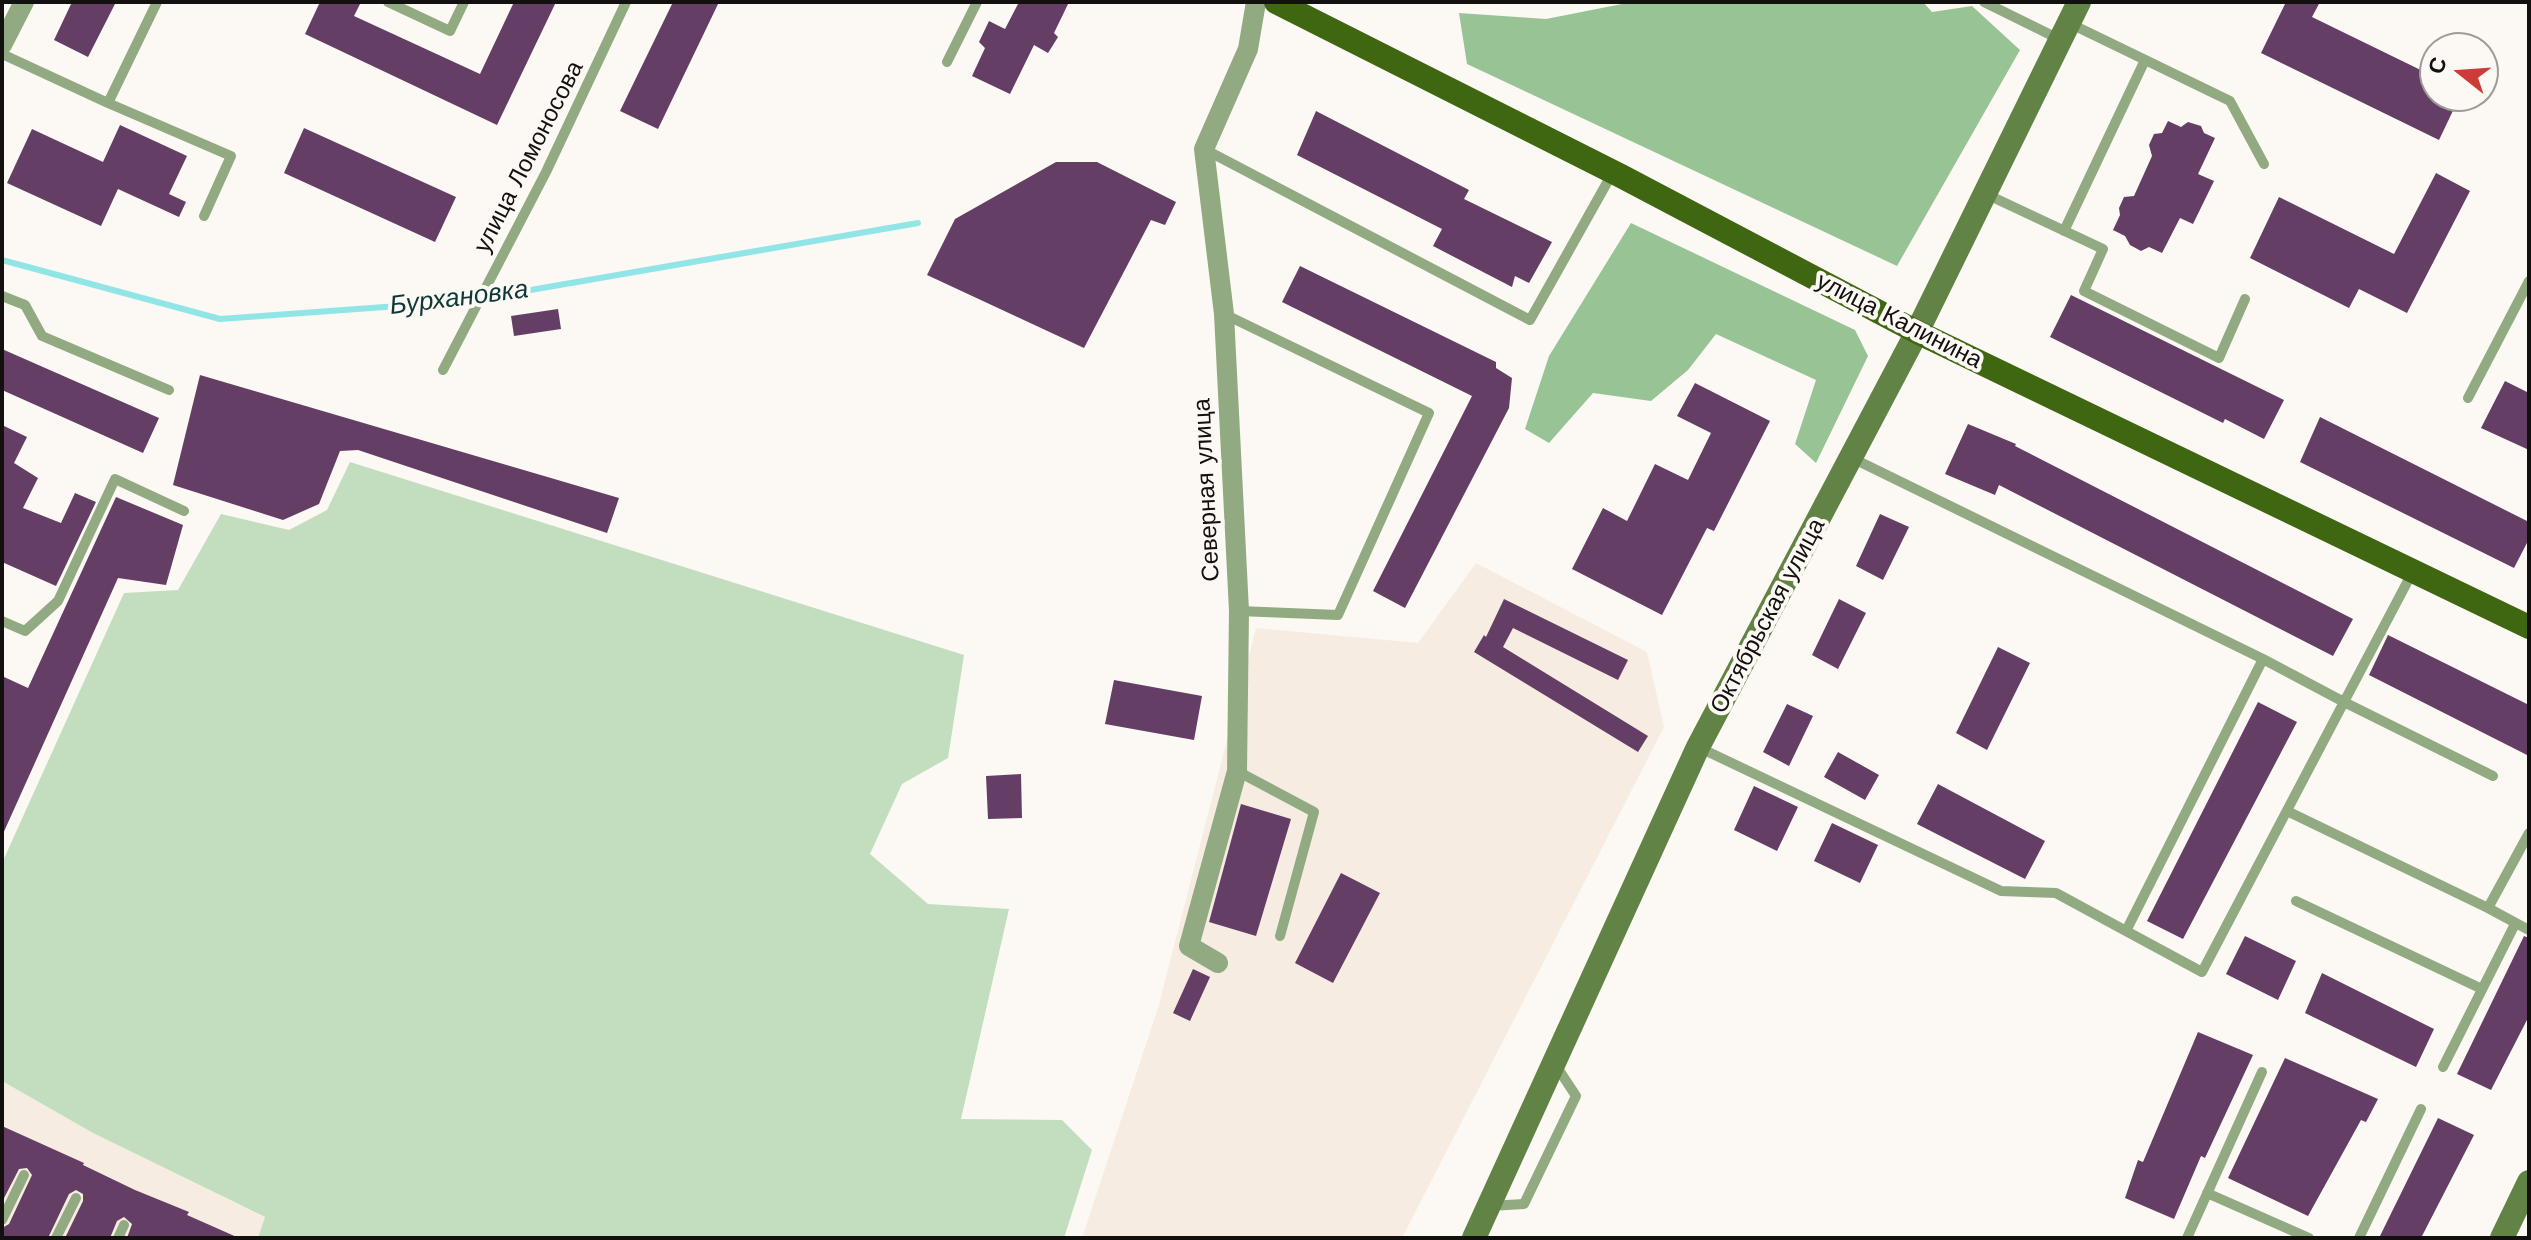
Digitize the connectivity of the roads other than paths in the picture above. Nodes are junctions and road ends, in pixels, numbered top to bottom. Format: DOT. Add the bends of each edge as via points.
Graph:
graph roads {
  1 [pos="24,2"];
  2 [pos="157,2"];
  3 [pos="388,2"];
  4 [pos="464,2"];
  5 [pos="626,2"];
  6 [pos="977,2"];
  7 [pos="1256,2"];
  8 [pos="1276,2"];
  9 [pos="1984,2"];
  10 [pos="2070,22"];
  11 [pos="2,45"];
  12 [pos="2,54"];
  13 [pos="2145,60"];
  14 [pos="947,62"];
  15 [pos="108,103"];
  16 [pos="1204,149"];
  17 [pos="2264,164"];
  18 [pos="1613,172"];
  19 [pos="1985,193"];
  20 [pos="204,216"];
  21 [pos="2064,231"];
  22 [pos="2529,281"];
  23 [pos="2,296"];
  24 [pos="2245,299"];
  25 [pos="1224,314"];
  26 [pos="1917,332"];
  27 [pos="443,370"];
  28 [pos="169,390"];
  29 [pos="2468,398"];
  30 [pos="1852,458"];
  31 [pos="184,511"];
  32 [pos="2413,571"];
  33 [pos="1239,611"];
  34 [pos="2,621"];
  35 [pos="2529,627"];
  36 [pos="2263,659"];
  37 [pos="2344,702"];
  38 [pos="1698,747"];
  39 [pos="1237,771"];
  40 [pos="2493,776"];
  41 [pos="2287,811"];
  42 [pos="2529,833"];
  43 [pos="2296,901"];
  44 [pos="2488,908"];
  45 [pos="2515,924"];
  46 [pos="2529,930"];
  47 [pos="2126,931"];
  48 [pos="1280,936"];
  49 [pos="1218,963"];
  50 [pos="2482,989"];
  51 [pos="1554,1062"];
  52 [pos="2443,1067"];
  53 [pos="2262,1072"];
  54 [pos="2421,1109"];
  55 [pos="24,1175"];
  56 [pos="2529,1182"];
  57 [pos="2207,1193"];
  58 [pos="76,1198"];
  59 [pos="1489,1206"];
  60 [pos="2,1220"];
  61 [pos="124,1225"];
  62 [pos="56,1238"];
  63 [pos="118,1238"];
  64 [pos="1474,1238"];
  65 [pos="2187,1238"];
  66 [pos="2309,1238"];
  67 [pos="2359,1238"];
  68 [pos="2502,1238"];
  1 -- 11 [label="street"];
  2 -- 15 [label="lane"];
  3 -- 4 [label="lane" via="450,31"];
  5 -- 27 [label="lane, улица Ломоносова" via="546,172"];
  6 -- 14 [label="lane"];
  7 -- 16 [label="street" via="1248,49"];
  8 -- 18 [label="main road, улица Калинина"];
  9 -- 10 [label="lane"];
  10 -- 13 [label="lane"];
  10 -- 19 [label="main road, Октябрьская улица"];
  12 -- 15 [label="lane"];
  13 -- 17 [label="lane" via="2230,101"];
  13 -- 21 [label="lane"];
  15 -- 20 [label="lane" via="231,156"];
  16 -- 18 [label="lane" via="1530,320"];
  16 -- 25 [label="street, Северная улица"];
  18 -- 26 [label="main road, улица Калинина"];
  19 -- 21 [label="lane"];
  19 -- 26 [label="main road, Октябрьская улица"];
  21 -- 24 [label="lane" via="2103,249 2084,291 2219,358"];
  22 -- 29 [label="lane"];
  23 -- 28 [label="lane" via="25,305 42,336"];
  25 -- 33 [label="street, Северная улица"];
  25 -- 33 [label="lane" via="1429,413 1338,615"];
  26 -- 30 [label="main road, Октябрьская улица"];
  26 -- 32 [label="main road, улица Калинина"];
  30 -- 36 [label="lane"];
  30 -- 38 [label="main road, Октябрьская улица"];
  31 -- 34 [label="lane" via="115,479 58,601 25,631"];
  32 -- 35 [label="main road, улица Калинина"];
  32 -- 37 [label="lane"];
  33 -- 39 [label="street, Северная улица"];
  36 -- 37 [label="lane"];
  36 -- 47 [label="lane"];
  37 -- 40 [label="lane"];
  37 -- 41 [label="lane"];
  38 -- 47 [label="lane" via="2001,891 2056,893"];
  38 -- 51 [label="main road, Октябрьская улица"];
  39 -- 48 [label="lane" via="1314,812"];
  39 -- 49 [label="street, Северная улица" via="1189,946"];
  41 -- 44 [label="lane"];
  41 -- 47 [label="lane" via="2202,972"];
  42 -- 44 [label="lane"];
  43 -- 50 [label="lane"];
  44 -- 45 [label="lane"];
  45 -- 46 [label="lane"];
  45 -- 50 [label="lane"];
  50 -- 52 [label="lane"];
  51 -- 59 [label="main road, Октябрьская улица"];
  51 -- 59 [label="lane" via="1576,1096 1524,1204"];
  53 -- 57 [label="lane"];
  54 -- 67 [label="lane"];
  55 -- 60 [label="lane"];
  56 -- 68 [label="main road"];
  57 -- 65 [label="lane"];
  57 -- 66 [label="lane"];
  58 -- 62 [label="lane"];
  59 -- 64 [label="main road, Октябрьская улица"];
  61 -- 63 [label="lane"];
}
